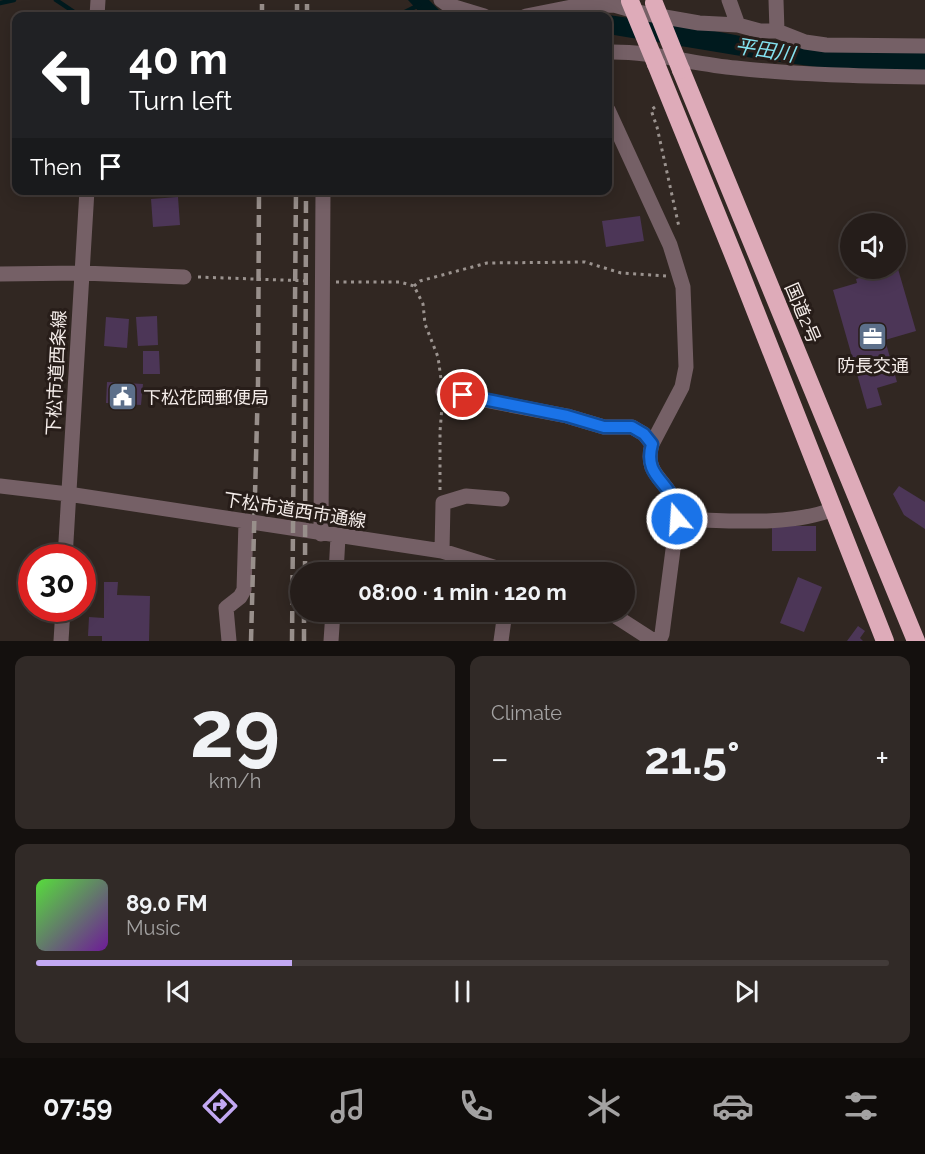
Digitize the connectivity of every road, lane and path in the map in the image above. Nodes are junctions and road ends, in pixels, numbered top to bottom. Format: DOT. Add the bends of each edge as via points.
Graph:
graph roads {
  1 [pos="441,0"];
  2 [pos="629,0"];
  3 [pos="729,0"];
  4 [pos="776,0"];
  5 [pos="653,1"];
  6 [pos="564,9"];
  7 [pos="471,12"];
  8 [pos="547,12"];
  9 [pos="738,25"];
  10 [pos="777,31"];
  11 [pos="925,46"];
  12 [pos="612,52"];
  13 [pos="925,77"];
  14 [pos="669,97"];
  15 [pos="612,119"];
  16 [pos="87,195"];
  17 [pos="323,195"];
  18 [pos="681,233"];
  19 [pos="679,272"];
  20 [pos="82,273"];
  21 [pos="0,274"];
  22 [pos="184,277"];
  23 [pos="323,282"];
  24 [pos="414,286"];
  25 [pos="443,392"];
  26 [pos="652,444"];
  27 [pos="0,486"];
  28 [pos="68,495"];
  29 [pos="502,499"];
  30 [pos="443,503"];
  31 [pos="833,509"];
  32 [pos="677,519"];
  33 [pos="246,522"];
  34 [pos="321,534"];
  35 [pos="338,537"];
  36 [pos="66,544"];
  37 [pos="442,551"];
  38 [pos="337,562"];
  39 [pos="477,562"];
  40 [pos="62,622"];
  41 [pos="332,622"];
  42 [pos="504,622"];
  43 [pos="625,622"];
  44 [pos="61,641"];
  45 [pos="229,641"];
  46 [pos="331,641"];
  47 [pos="501,641"];
  48 [pos="656,641"];
  49 [pos="885,641"];
  50 [pos="916,641"];
  1 -- 7 [label="street"];
  2 -- 14 [label="highway, bridge"];
  3 -- 9 [label="street"];
  4 -- 10 [label="street"];
  5 -- 50 [label="highway, 国道2号, bridge"];
  6 -- 8 [label="street"];
  6 -- 9 [label="street" via="614,5 699,23"];
  9 -- 10 [label="street"];
  10 -- 11 [label="street" via="826,45"];
  12 -- 13 [label="street" via="790,74"];
  14 -- 18 [label="path" via="651,110"];
  14 -- 31 [label="highway"];
  15 -- 19 [label="street"];
  16 -- 20 [label="street, 下松市道西条線"];
  17 -- 23 [label="street"];
  19 -- 24 [label="path" via="667,276 621,273 585,262 487,263"];
  19 -- 26 [label="street" via="686,367 682,387"];
  20 -- 21 [label="street"];
  20 -- 22 [label="street"];
  20 -- 28 [label="street, 下松市道西条線"];
  22 -- 23 [label="path"];
  23 -- 24 [label="path" via="400,282"];
  23 -- 34 [label="street"];
  24 -- 25 [label="path" via="438,357"];
  25 -- 26 [label="street" via="604,427 632,427"];
  25 -- 30 [label="path"];
  26 -- 32 [label="street" via="652,470 673,498"];
  27 -- 28 [label="street, 下松市道西市通線"];
  28 -- 33 [label="street, 下松市道西市通線"];
  28 -- 36 [label="street, 下松市道西条線"];
  29 -- 30 [label="street" via="466,496"];
  30 -- 37 [label="street"];
  31 -- 32 [label="street" via="817,516 762,520"];
  31 -- 49 [label="highway"];
  32 -- 48 [label="street" via="662,634"];
  33 -- 34 [label="street, 下松市道西市通線"];
  33 -- 45 [label="street" via="244,590 226,608"];
  34 -- 35 [label="street, 下松市道西市通線"];
  35 -- 37 [label="street, 下松市道西市通線"];
  35 -- 38 [label="street"];
  37 -- 39 [label="street, 下松市道西市通線"];
  40 -- 44 [label="street"];
  41 -- 46 [label="street"];
  42 -- 47 [label="street"];
  43 -- 48 [label="street"];
}
